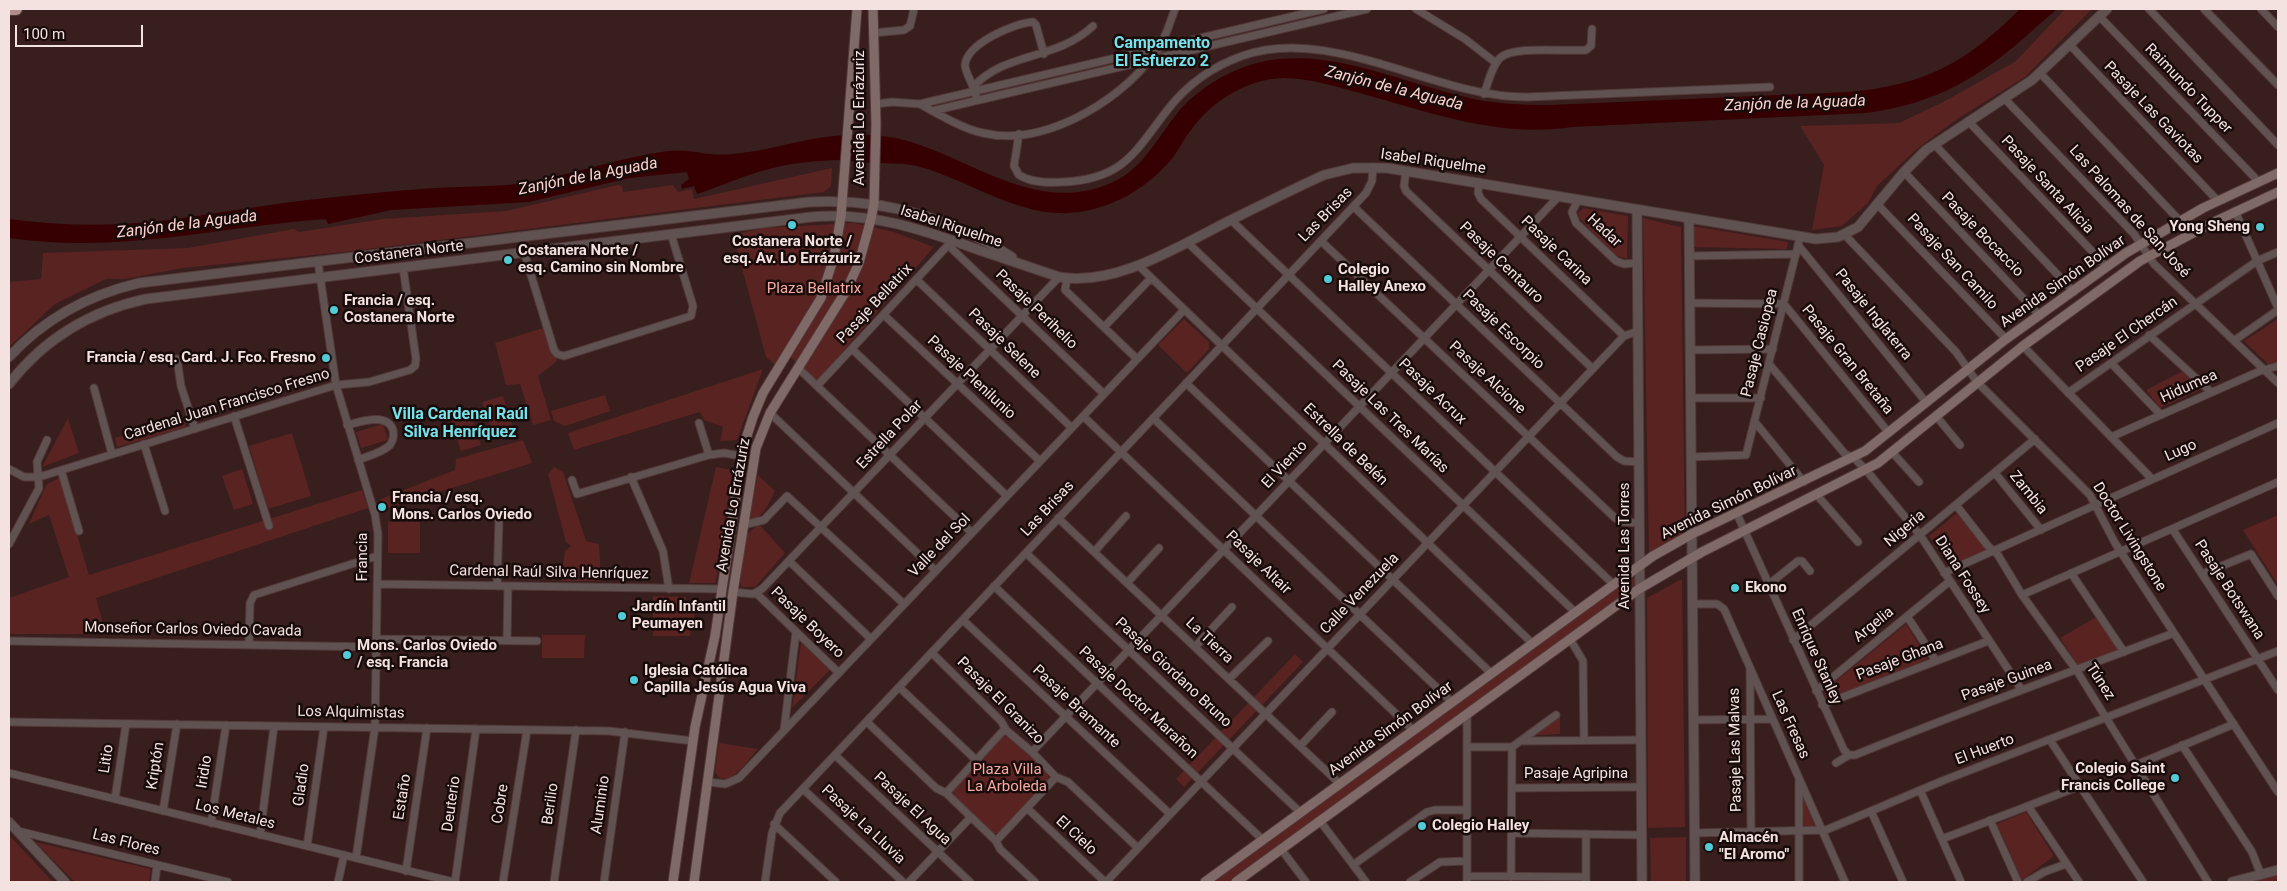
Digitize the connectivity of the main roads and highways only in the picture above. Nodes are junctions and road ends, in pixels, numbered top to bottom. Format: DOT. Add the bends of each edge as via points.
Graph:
graph roads {
  1 [pos="9,9"];
  2 [pos="16,9"];
  3 [pos="857,9"];
  4 [pos="873,9"];
  5 [pos="2278,173"];
  6 [pos="2278,192"];
  7 [pos="1239,881"];
  8 [pos="673,882"];
  9 [pos="694,882"];
  10 [pos="1205,882"];
  1 -- 2 [label="highway"];
  3 -- 8 [label="main road, Avenida Lo Errázuriz" via="841,216 834,256 821,298 759,402 741,456 713,647 693,740"];
  4 -- 9 [label="main road, Avenida Lo Errázuriz" via="876,124 871,219 861,257 846,291 770,413 756,448 732,592"];
  5 -- 10 [label="main road, Avenida Simón Bolívar" via="2217,200 2141,244 2006,339 1854,458 1692,534 1639,565"];
  6 -- 7 [label="main road, Avenida Simón Bolívar" via="2148,257 2023,346 1866,470 1744,530 1639,589"];
}
